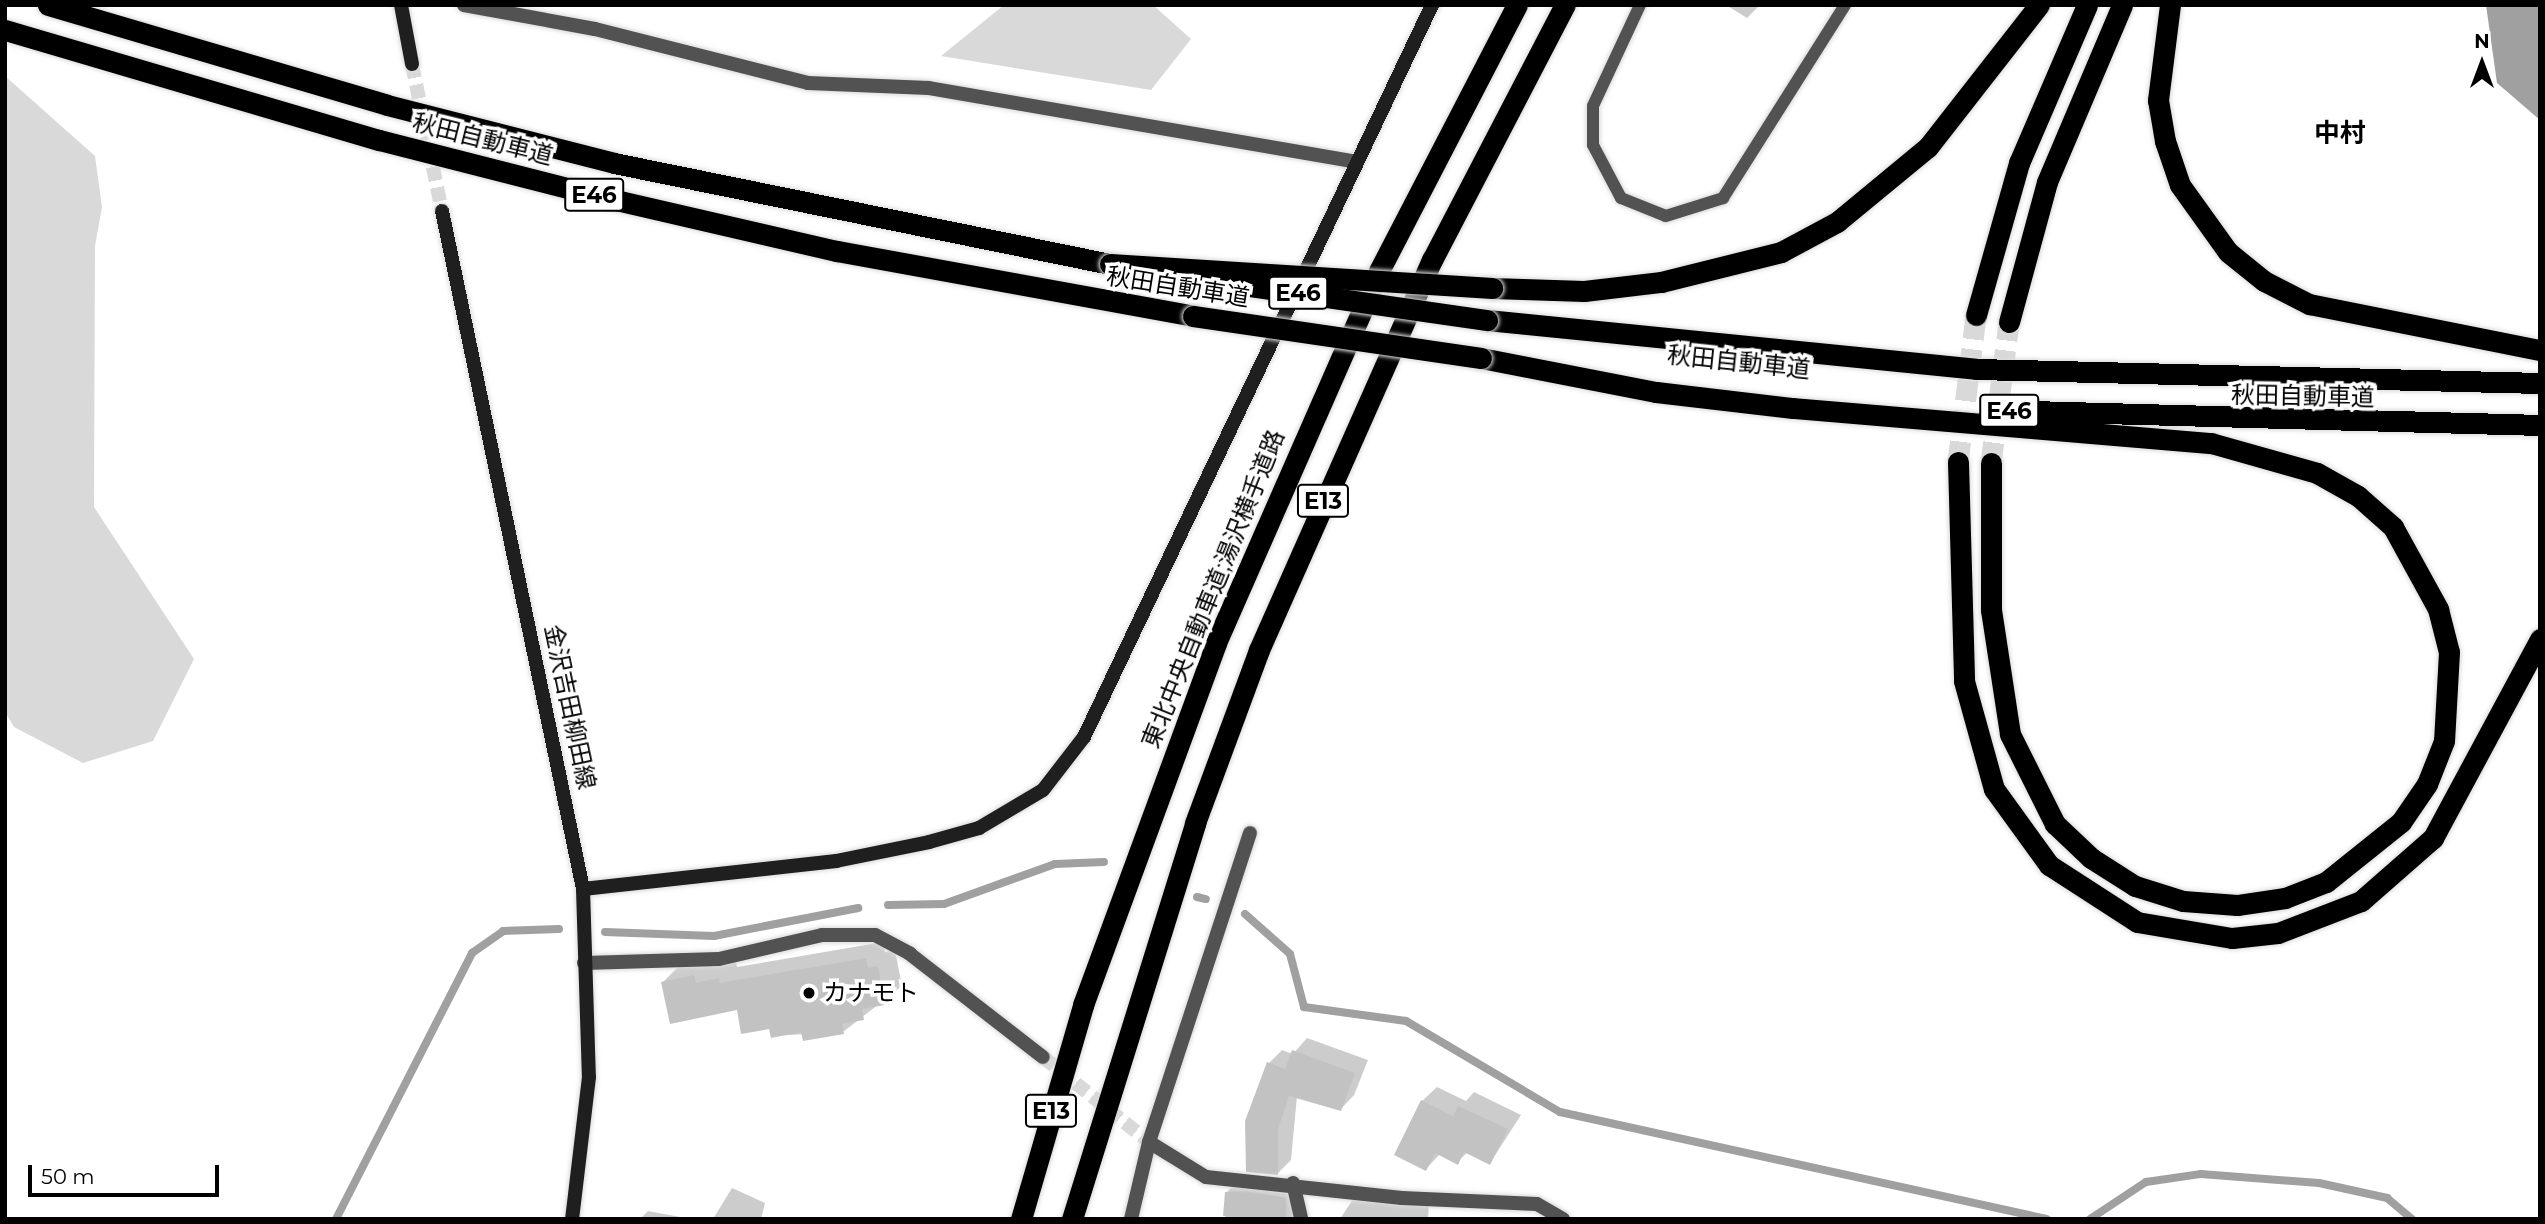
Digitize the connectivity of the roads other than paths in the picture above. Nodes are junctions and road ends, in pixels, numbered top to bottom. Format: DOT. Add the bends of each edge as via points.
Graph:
graph roads {
  1 [pos="48,5"];
  2 [pos="401,5"];
  3 [pos="464,5"];
  4 [pos="1432,5"];
  5 [pos="1517,5"];
  6 [pos="1565,5"];
  7 [pos="1640,5"];
  8 [pos="1845,5"];
  9 [pos="2039,5"];
  10 [pos="2087,5"];
  11 [pos="2122,5"];
  12 [pos="2170,5"];
  13 [pos="5,30"];
  14 [pos="412,64"];
  15 [pos="1356,162"];
  16 [pos="442,211"];
  17 [pos="1110,264"];
  18 [pos="1976,315"];
  19 [pos="2009,322"];
  20 [pos="2540,350"];
  21 [pos="1480,359"];
  22 [pos="2540,383"];
  23 [pos="2540,425"];
  24 [pos="1958,462"];
  25 [pos="1991,463"];
  26 [pos="2540,639"];
  27 [pos="1250,834"];
  28 [pos="583,889"];
  29 [pos="584,963"];
  30 [pos="1043,1057"];
  31 [pos="1149,1142"];
  32 [pos="1293,1183"];
  33 [pos="572,1219"];
  34 [pos="1021,1219"];
  35 [pos="1072,1219"];
  36 [pos="1131,1219"];
  37 [pos="1301,1219"];
  38 [pos="1563,1219"];
  1 -- 17 [label="highway, 秋田自動車道 / E46" via="387,105 614,163"];
  2 -- 14 [label="street"];
  3 -- 15 [label="street" via="594,29 808,83 929,88"];
  4 -- 15 [label="street"];
  5 -- 34 [label="highway, 東北中央自動車道;湯沢横手道路 / E13" via="1379,271 1216,643 1083,1005"];
  6 -- 35 [label="highway, E13" via="1432,260 1259,650 1195,823"];
  7 -- 8 [label="lane" via="1593,106 1593,145 1621,198 1666,216 1723,198"];
  9 -- 17 [label="highway, bridge" via="1928,147 1836,222 1781,252 1661,282 1584,291"];
  10 -- 18 [label="highway" via="2019,163"];
  11 -- 19 [label="highway" via="2047,181"];
  12 -- 20 [label="highway" via="2158,100 2165,141 2180,185 2228,252 2264,281 2309,304"];
  13 -- 21 [label="highway, 秋田自動車道 / E46, bridge" via="353,133 837,251 1193,316"];
  15 -- 28 [label="street" via="1084,737 1043,790 979,828 929,842 836,860"];
  16 -- 28 [label="street, 金沢吉田柳田線"];
  17 -- 22 [label="highway, 秋田自動車道 / E46, bridge" via="1488,320 1976,369"];
  21 -- 23 [label="highway, 秋田自動車道 / E46" via="1726,389 1972,409"];
  21 -- 25 [label="highway" via="1752,403 2211,443 2316,473 2358,496 2393,527 2417,563 2446,641 2444,741 2427,784 2401,822 2326,882 2236,905 2183,901 2135,886 2091,858 2055,824 2010,734 1991,610"];
  24 -- 26 [label="highway" via="1964,681 1994,789 2049,865 2137,922 2232,938 2278,933 2361,901 2433,838"];
  27 -- 31 [label="street"];
  28 -- 29 [label="street, 金沢吉田柳田線"];
  29 -- 30 [label="street" via="719,959 822,935 875,935 910,954"];
  29 -- 33 [label="street, 金沢吉田柳田線" via="589,1077"];
  31 -- 32 [label="street" via="1206,1177"];
  31 -- 36 [label="street"];
  32 -- 37 [label="street"];
  32 -- 38 [label="street" via="1390,1197 1537,1204"];
}
